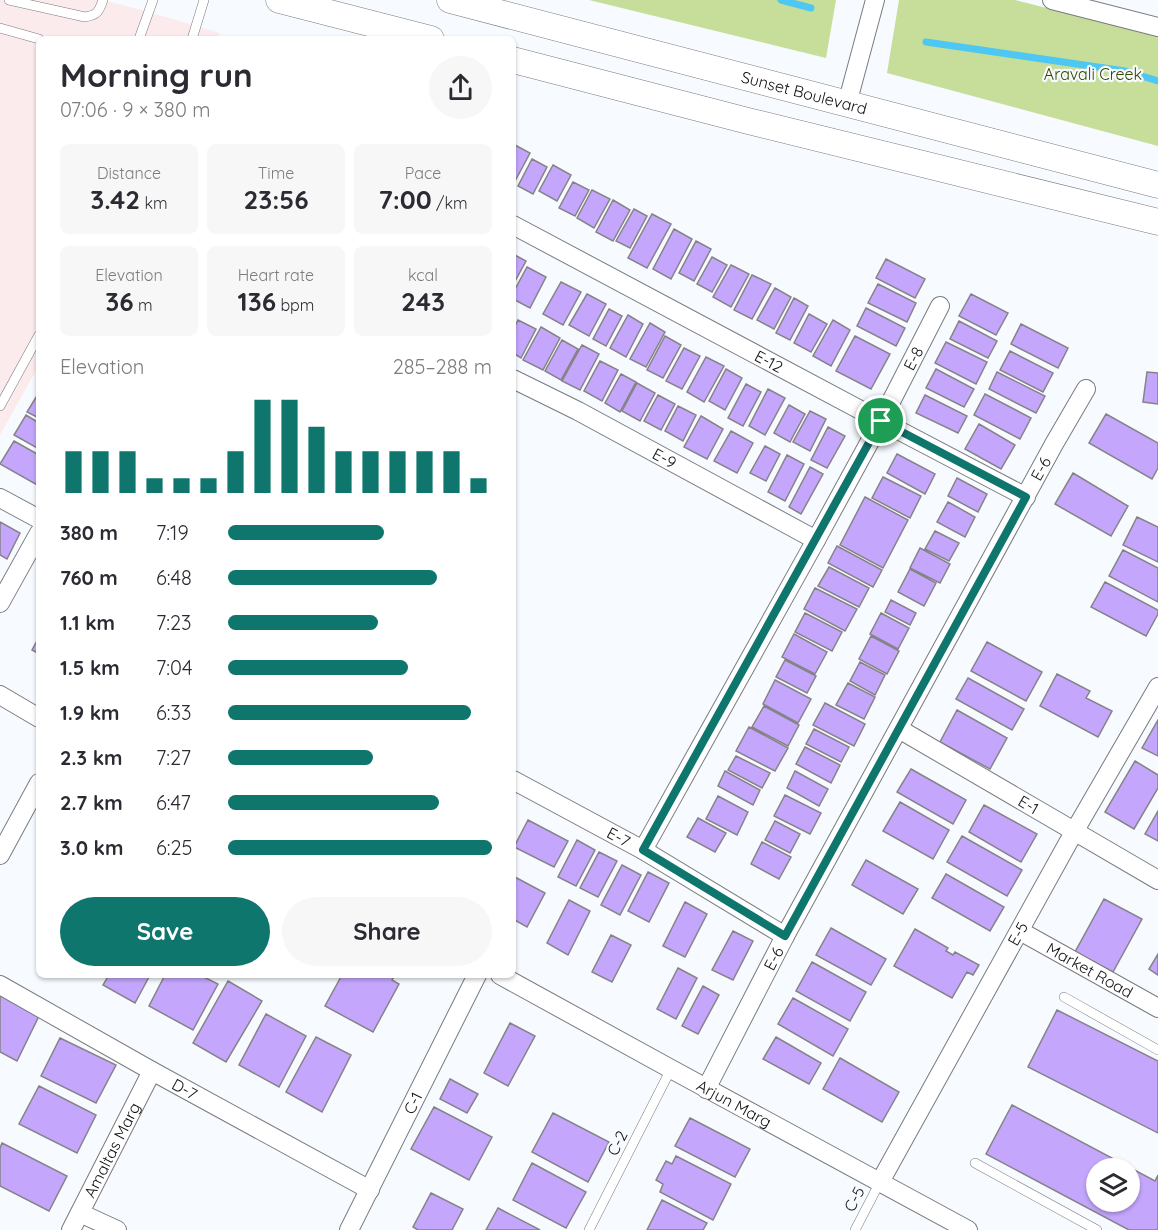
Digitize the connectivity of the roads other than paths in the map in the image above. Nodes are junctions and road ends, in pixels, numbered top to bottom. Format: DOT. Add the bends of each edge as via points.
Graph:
graph roads {
  1 [pos="9,0"];
  2 [pos="103,0"];
  3 [pos="153,0"];
  4 [pos="204,0"];
  5 [pos="279,0"];
  6 [pos="450,0"];
  7 [pos="875,0"];
  8 [pos="1052,0"];
  9 [pos="1158,27"];
  10 [pos="0,28"];
  11 [pos="140,36"];
  12 [pos="193,36"];
  13 [pos="419,36"];
  14 [pos="36,38"];
  15 [pos="516,61"];
  16 [pos="758,81"];
  17 [pos="847,104"];
  18 [pos="748,121"];
  19 [pos="1158,184"];
  20 [pos="1158,222"];
  21 [pos="516,227"];
  22 [pos="940,306"];
  23 [pos="36,340"];
  24 [pos="516,380"];
  25 [pos="1086,389"];
  26 [pos="0,405"];
  27 [pos="881,421"];
  28 [pos="1026,497"];
  29 [pos="0,498"];
  30 [pos="36,517"];
  31 [pos="36,539"];
  32 [pos="816,540"];
  33 [pos="0,603"];
  34 [pos="1158,687"];
  35 [pos="0,695"];
  36 [pos="36,716"];
  37 [pos="899,729"];
  38 [pos="516,782"];
  39 [pos="36,789"];
  40 [pos="1074,832"];
  41 [pos="643,850"];
  42 [pos="0,855"];
  43 [pos="1158,880"];
  44 [pos="1020,931"];
  45 [pos="785,936"];
  46 [pos="476,978"];
  47 [pos="505,978"];
  48 [pos="0,985"];
  49 [pos="1064,997"];
  50 [pos="1158,1008"];
  51 [pos="1158,1050"];
  52 [pos="671,1070"];
  53 [pos="152,1071"];
  54 [pos="706,1089"];
  55 [pos="975,1163"];
  56 [pos="880,1182"];
  57 [pos="370,1190"];
  58 [pos="80,1213"];
  59 [pos="72,1230"];
  60 [pos="117,1230"];
  61 [pos="349,1230"];
  62 [pos="589,1230"];
  63 [pos="855,1230"];
  64 [pos="968,1230"];
  65 [pos="1097,1230"];
  1 -- 2 [label="lane" via="85,17 99,11"];
  3 -- 11 [label="lane"];
  4 -- 12 [label="lane"];
  5 -- 13 [label="main road"];
  6 -- 16 [label="main road, Sunset Boulevard"];
  7 -- 17 [label="street"];
  8 -- 9 [label="street"];
  10 -- 14 [label="lane"];
  15 -- 18 [label="main road"];
  16 -- 17 [label="main road, Sunset Boulevard"];
  16 -- 18 [label="main road"];
  17 -- 19 [label="main road, Sunset Boulevard"];
  18 -- 20 [label="main road"];
  21 -- 27 [label="street, E-12"];
  22 -- 27 [label="street, E-8"];
  23 -- 26 [label="lane"];
  24 -- 32 [label="street, E-9"];
  25 -- 28 [label="street, E-6"];
  27 -- 28 [label="street, E-12"];
  27 -- 32 [label="street, E-8"];
  28 -- 37 [label="street, E-6"];
  29 -- 30 [label="street"];
  31 -- 33 [label="street"];
  32 -- 41 [label="street, E-8"];
  34 -- 40 [label="street, E-5"];
  35 -- 36 [label="street"];
  37 -- 40 [label="street, E-1"];
  37 -- 45 [label="street, E-6"];
  38 -- 41 [label="street, E-7"];
  39 -- 42 [label="street"];
  40 -- 43 [label="street, E-1"];
  40 -- 44 [label="street, E-5"];
  41 -- 45 [label="street, E-7"];
  44 -- 50 [label="street, Market Road"];
  44 -- 56 [label="street, E-5"];
  45 -- 54 [label="street, E-6"];
  46 -- 57 [label="street, C-1"];
  47 -- 52 [label="street, Arjun Marg"];
  48 -- 53 [label="street, D-7"];
  49 -- 51 [label="lane"];
  52 -- 54 [label="street, Arjun Marg"];
  52 -- 62 [label="lane, C-2"];
  53 -- 57 [label="street, D-7"];
  53 -- 58 [label="street, Amaltas Marg"];
  54 -- 56 [label="street, Arjun Marg"];
  55 -- 65 [label="lane"];
  56 -- 63 [label="lane, C-5"];
  56 -- 64 [label="street, Arjun Marg"];
  57 -- 61 [label="street, C-1"];
  58 -- 59 [label="street, Amaltas Marg"];
  58 -- 60 [label="street"];
}
